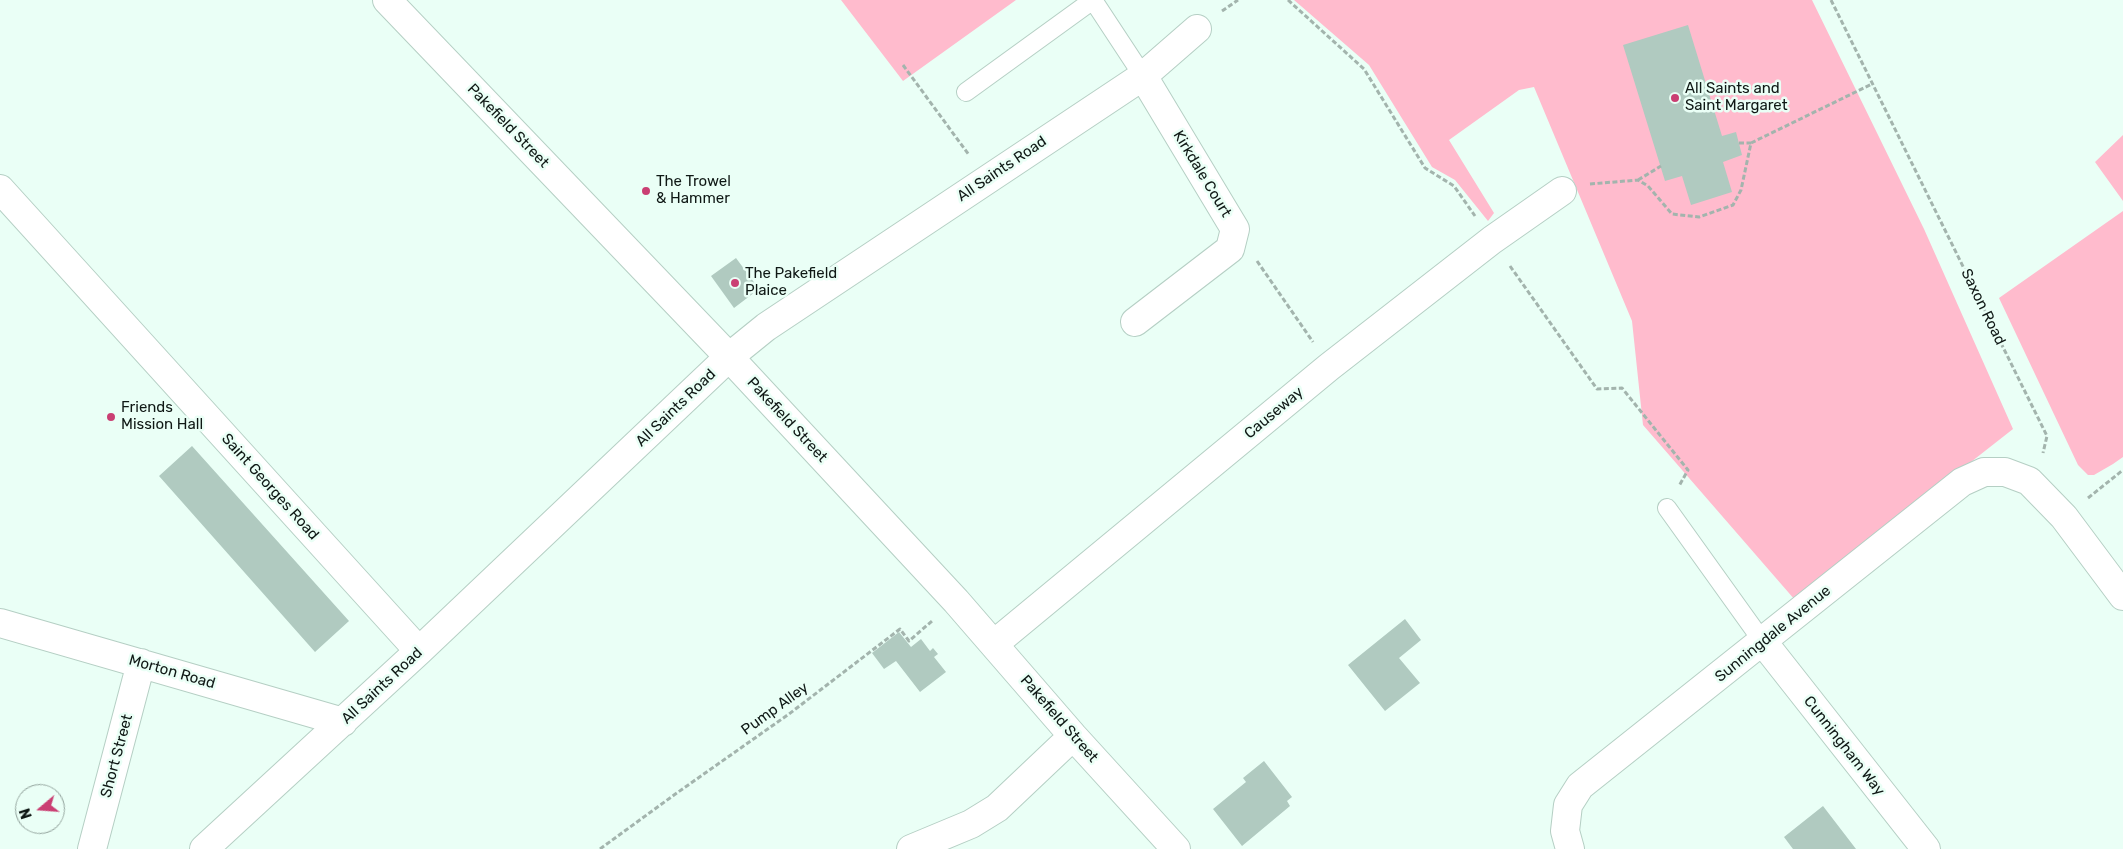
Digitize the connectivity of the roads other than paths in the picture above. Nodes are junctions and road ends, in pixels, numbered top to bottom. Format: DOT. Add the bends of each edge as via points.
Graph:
graph roads {
  1 [pos="387,0"];
  2 [pos="1093,0"];
  3 [pos="1197,29"];
  4 [pos="1143,76"];
  5 [pos="966,92"];
  6 [pos="0,189"];
  7 [pos="1562,191"];
  8 [pos="1135,322"];
  9 [pos="729,357"];
  10 [pos="1667,508"];
  11 [pos="2123,596"];
  12 [pos="0,623"];
  13 [pos="1763,642"];
  14 [pos="994,644"];
  15 [pos="419,651"];
  16 [pos="141,663"];
  17 [pos="343,722"];
  18 [pos="1073,736"];
  19 [pos="92,849"];
  20 [pos="204,849"];
  21 [pos="911,849"];
  22 [pos="1176,849"];
  23 [pos="1570,849"];
  24 [pos="1926,849"];
  1 -- 9 [label="street, Pakefield Street"];
  2 -- 4 [label="lane"];
  2 -- 5 [label="lane"];
  3 -- 4 [label="street, All Saints Road"];
  4 -- 8 [label="street, Kirkdale Court" via="1235,229 1230,249"];
  4 -- 9 [label="street, All Saints Road" via="766,326"];
  6 -- 15 [label="street, Saint Georges Road"];
  7 -- 14 [label="street, Causeway" via="1492,240 1330,367"];
  9 -- 14 [label="street, Pakefield Street"];
  9 -- 15 [label="street, All Saints Road"];
  10 -- 13 [label="lane"];
  11 -- 13 [label="street, Sunningdale Avenue" via="2064,517 2029,481 2005,472 1984,472 1962,482"];
  12 -- 16 [label="street, Morton Road"];
  13 -- 23 [label="street, Sunningdale Avenue" via="1580,786 1568,805 1565,831"];
  13 -- 24 [label="street, Cunningham Way"];
  14 -- 18 [label="street, Pakefield Street"];
  15 -- 17 [label="street, All Saints Road"];
  16 -- 17 [label="street, Morton Road"];
  16 -- 19 [label="street, Short Street"];
  17 -- 20 [label="street, All Saints Road"];
  18 -- 21 [label="street" via="997,808 971,824"];
  18 -- 22 [label="street, Pakefield Street"];
}
